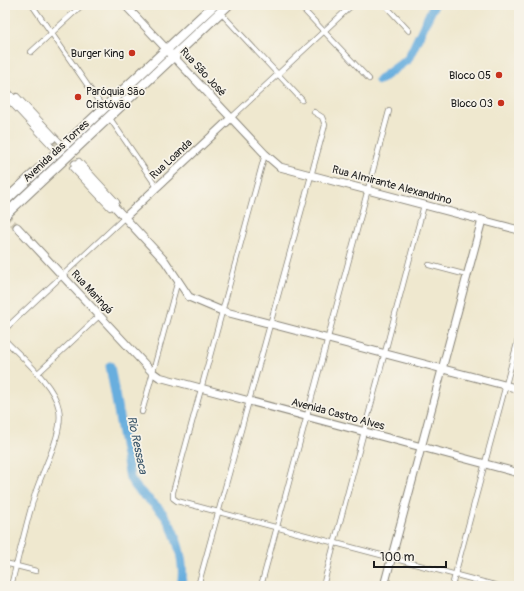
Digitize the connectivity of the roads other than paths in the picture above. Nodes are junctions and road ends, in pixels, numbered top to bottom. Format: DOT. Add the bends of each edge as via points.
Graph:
graph roads {
  1 [pos="32,5"];
  2 [pos="82,5"];
  3 [pos="125,5"];
  4 [pos="228,5"];
  5 [pos="299,5"];
  6 [pos="352,5"];
  7 [pos="385,5"];
  8 [pos="216,7"];
  9 [pos="324,31"];
  10 [pos="409,31"];
  11 [pos="51,33"];
  12 [pos="167,50"];
  13 [pos="31,52"];
  14 [pos="173,57"];
  15 [pos="278,74"];
  16 [pos="369,79"];
  17 [pos="5,90"];
  18 [pos="14,98"];
  19 [pos="302,100"];
  20 [pos="104,109"];
  21 [pos="388,111"];
  22 [pos="314,112"];
  23 [pos="109,117"];
  24 [pos="231,118"];
  25 [pos="52,140"];
  26 [pos="61,149"];
  27 [pos="265,154"];
  28 [pos="75,164"];
  29 [pos="311,176"];
  30 [pos="158,187"];
  31 [pos="367,190"];
  32 [pos="5,201"];
  33 [pos="424,205"];
  34 [pos="5,215"];
  35 [pos="125,217"];
  36 [pos="482,220"];
  37 [pos="17,227"];
  38 [pos="519,230"];
  39 [pos="429,265"];
  40 [pos="62,276"];
  41 [pos="467,276"];
  42 [pos="178,280"];
  43 [pos="222,310"];
  44 [pos="99,316"];
  45 [pos="270,323"];
  46 [pos="5,329"];
  47 [pos="519,336"];
  48 [pos="328,338"];
  49 [pos="5,340"];
  50 [pos="385,354"];
  51 [pos="442,369"];
  52 [pos="152,372"];
  53 [pos="37,374"];
  54 [pos="506,386"];
  55 [pos="201,389"];
  56 [pos="519,389"];
  57 [pos="249,401"];
  58 [pos="142,412"];
  59 [pos="307,417"];
  60 [pos="364,432"];
  61 [pos="421,447"];
  62 [pos="485,464"];
  63 [pos="519,473"];
  64 [pos="218,512"];
  65 [pos="277,527"];
  66 [pos="335,543"];
  67 [pos="391,558"];
  68 [pos="5,563"];
  69 [pos="16,566"];
  70 [pos="36,571"];
  71 [pos="455,575"];
  72 [pos="519,577"];
  73 [pos="11,586"];
  74 [pos="198,586"];
  75 [pos="261,586"];
  76 [pos="323,586"];
  77 [pos="384,586"];
  78 [pos="452,586"];
  79 [pos="498,586"];
  80 [pos="517,586"];
  1 -- 11 [label="street"];
  2 -- 11 [label="street"];
  3 -- 12 [label="street, Rua São José"];
  4 -- 8 [label="highway, Avenida das Torres"];
  5 -- 9 [label="street"];
  6 -- 9 [label="street, Rua Loanda"];
  7 -- 10 [label="street"];
  8 -- 12 [label="highway, Avenida das Torres"];
  8 -- 14 [label="highway, Avenida das Torres"];
  8 -- 15 [label="street"];
  9 -- 15 [label="street, Rua Loanda"];
  9 -- 16 [label="street"];
  11 -- 13 [label="street"];
  11 -- 20 [label="street"];
  12 -- 14 [label="street, Rua São José"];
  12 -- 20 [label="highway, Avenida das Torres"];
  14 -- 23 [label="highway, Avenida das Torres"];
  14 -- 24 [label="street, Rua São José"];
  15 -- 19 [label="street"];
  15 -- 24 [label="street, Rua Loanda"];
  17 -- 18 [label="street"];
  18 -- 25 [label="street"];
  18 -- 26 [label="street" via="17,96"];
  18 -- 26 [label="street" via="10,102"];
  20 -- 26 [label="highway, Avenida das Torres"];
  21 -- 31 [label="street"];
  22 -- 29 [label="street" via="322,118 325,125"];
  23 -- 30 [label="street"];
  23 -- 34 [label="highway, Avenida das Torres"];
  24 -- 27 [label="street, Rua São José"];
  24 -- 30 [label="street, Rua Loanda"];
  26 -- 32 [label="highway, Avenida das Torres"];
  27 -- 29 [label="street, Rua Almirante Alexandrino" via="280,167"];
  27 -- 43 [label="street"];
  28 -- 35 [label="street"];
  29 -- 31 [label="street, Rua Almirante Alexandrino"];
  29 -- 45 [label="street"];
  30 -- 35 [label="street, Rua Loanda"];
  31 -- 33 [label="street, Rua Almirante Alexandrino"];
  31 -- 48 [label="street"];
  33 -- 36 [label="street, Rua Almirante Alexandrino"];
  33 -- 50 [label="street"];
  35 -- 40 [label="street, Rua Loanda"];
  35 -- 42 [label="street" via="165,261"];
  36 -- 38 [label="street, Rua Almirante Alexandrino"];
  36 -- 41 [label="street"];
  37 -- 40 [label="street, Rua Maringá"];
  39 -- 41 [label="street"];
  40 -- 44 [label="street, Rua Maringá"];
  40 -- 46 [label="street, Rua Loanda"];
  41 -- 51 [label="street"];
  42 -- 43 [label="street" via="190,297"];
  42 -- 52 [label="street"];
  43 -- 45 [label="street"];
  43 -- 55 [label="street"];
  44 -- 52 [label="street, Rua Maringá"];
  44 -- 53 [label="street"];
  45 -- 48 [label="street"];
  45 -- 57 [label="street"];
  47 -- 54 [label="street"];
  48 -- 50 [label="street"];
  48 -- 59 [label="street"];
  49 -- 53 [label="street"];
  50 -- 51 [label="street"];
  50 -- 60 [label="street"];
  51 -- 54 [label="street"];
  51 -- 61 [label="street"];
  52 -- 55 [label="street, Avenida Castro Alves" via="163,378"];
  52 -- 58 [label="street"];
  53 -- 69 [label="street" via="57,402 60,417 35,493"];
  54 -- 56 [label="street"];
  54 -- 62 [label="street"];
  55 -- 57 [label="street, Avenida Castro Alves"];
  55 -- 64 [label="street" via="173,498"];
  57 -- 59 [label="street, Avenida Castro Alves"];
  57 -- 64 [label="street"];
  59 -- 60 [label="street, Avenida Castro Alves"];
  59 -- 65 [label="street"];
  60 -- 61 [label="street, Avenida Castro Alves"];
  60 -- 66 [label="street"];
  61 -- 62 [label="street, Avenida Castro Alves"];
  61 -- 67 [label="street"];
  62 -- 63 [label="street, Avenida Castro Alves"];
  62 -- 71 [label="street"];
  64 -- 65 [label="street"];
  64 -- 74 [label="street"];
  65 -- 66 [label="street"];
  65 -- 75 [label="street"];
  66 -- 67 [label="street"];
  66 -- 76 [label="street"];
  67 -- 71 [label="street"];
  67 -- 77 [label="street"];
  68 -- 69 [label="street"];
  69 -- 70 [label="street"];
  69 -- 73 [label="street"];
  71 -- 78 [label="street"];
  71 -- 79 [label="street"];
  72 -- 80 [label="street"];
}
